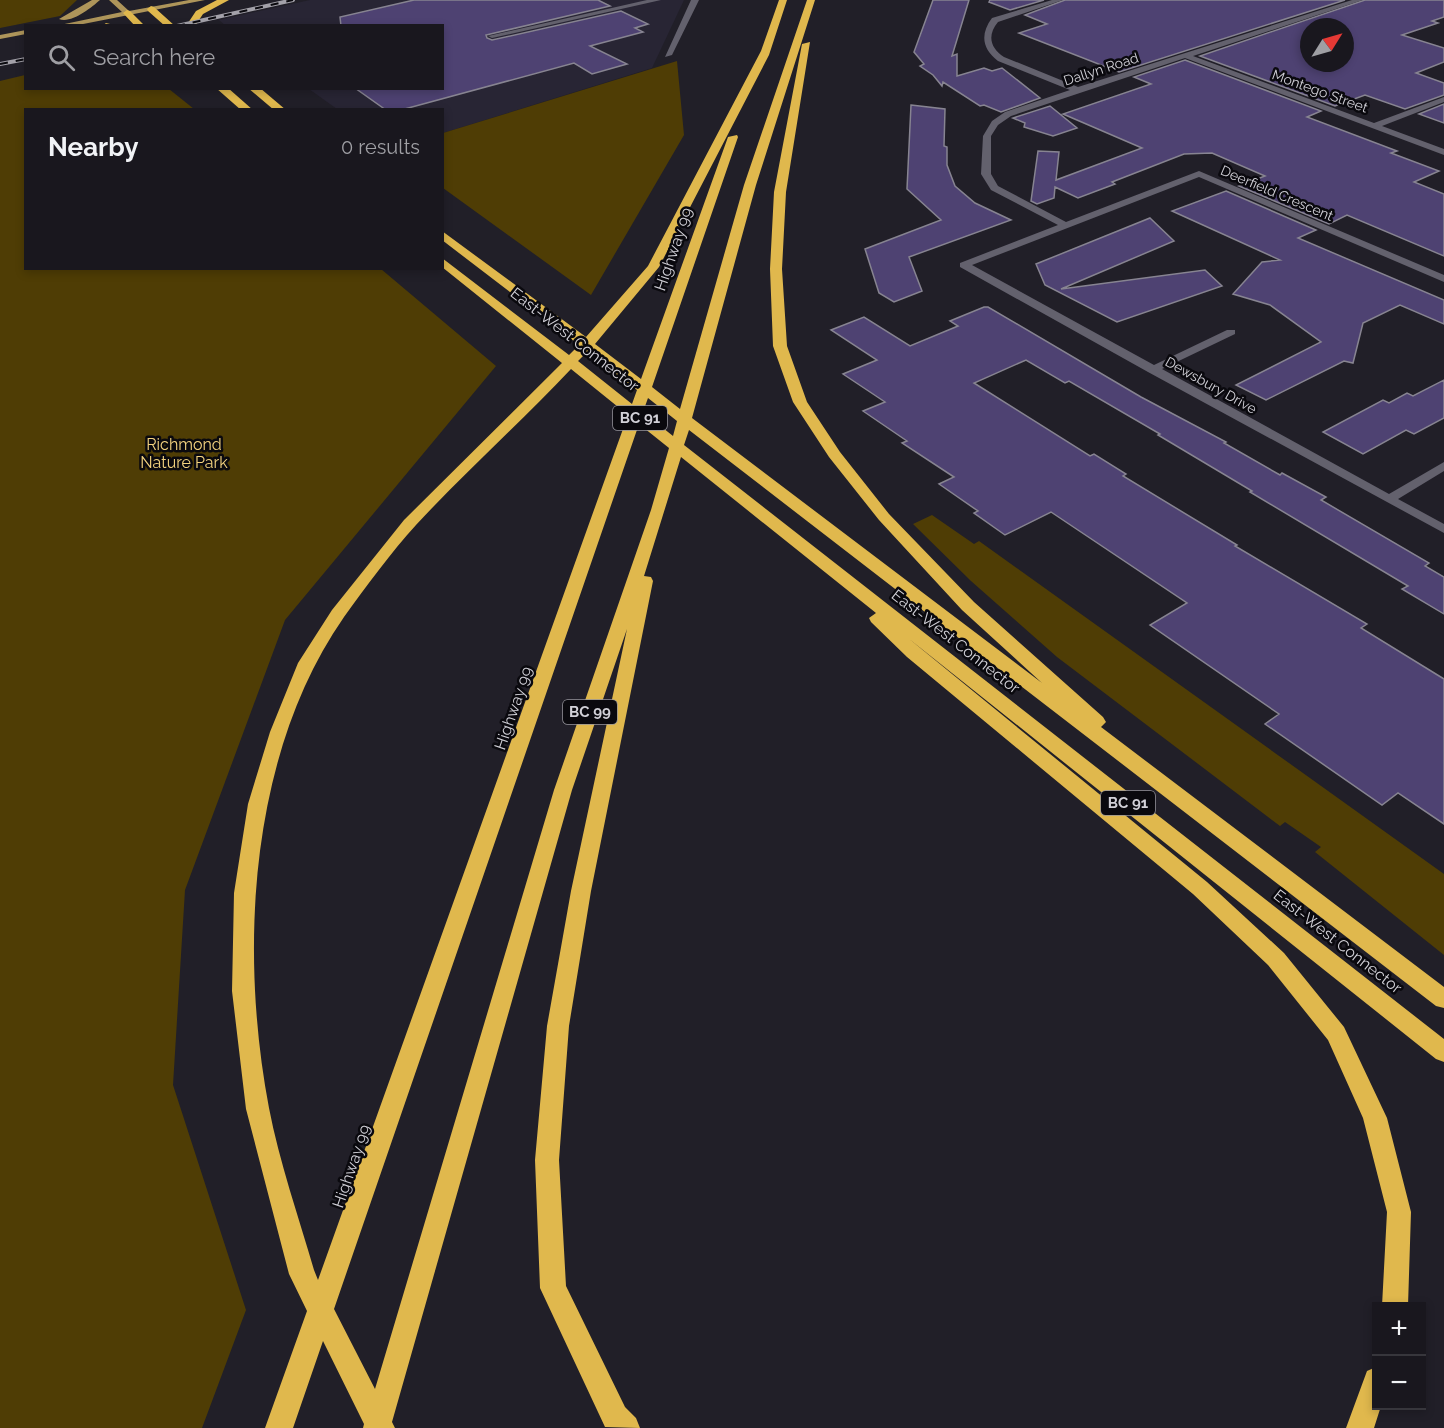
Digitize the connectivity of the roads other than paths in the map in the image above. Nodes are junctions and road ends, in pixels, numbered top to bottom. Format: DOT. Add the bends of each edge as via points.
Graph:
graph roads {
  1 [pos="96,0"];
  2 [pos="113,0"];
  3 [pos="201,0"];
  4 [pos="225,0"];
  5 [pos="657,0"];
  6 [pos="695,0"];
  7 [pos="783,0"];
  8 [pos="813,0"];
  9 [pos="1059,0"];
  10 [pos="1359,0"];
  11 [pos="142,1"];
  12 [pos="151,9"];
  13 [pos="127,14"];
  14 [pos="52,24"];
  15 [pos="70,24"];
  16 [pos="139,24"];
  17 [pos="169,24"];
  18 [pos="191,24"];
  19 [pos="24,32"];
  20 [pos="492,36"];
  21 [pos="0,37"];
  22 [pos="768,44"];
  23 [pos="668,55"];
  24 [pos="1186,56"];
  25 [pos="223,90"];
  26 [pos="256,90"];
  27 [pos="1078,90"];
  28 [pos="1444,99"];
  29 [pos="246,108"];
  30 [pos="278,108"];
  31 [pos="1375,126"];
  32 [pos="1444,152"];
  33 [pos="1064,225"];
  34 [pos="444,236"];
  35 [pos="444,263"];
  36 [pos="964,265"];
  37 [pos="1444,279"];
  38 [pos="1231,332"];
  39 [pos="1152,370"];
  40 [pos="1444,466"];
  41 [pos="1389,499"];
  42 [pos="659,510"];
  43 [pos="1444,529"];
  44 [pos="811,554"];
  45 [pos="1170,792"];
  46 [pos="1444,999"];
  47 [pos="1444,1052"];
  48 [pos="1395,1302"];
  49 [pos="1372,1394"];
  50 [pos="279,1428"];
  51 [pos="379,1428"];
  52 [pos="626,1428"];
  53 [pos="1360,1428"];
  1 -- 14 [label="main road"];
  2 -- 13 [label="main road"];
  3 -- 12 [label="main road"];
  4 -- 18 [label="highway" via="201,12"];
  5 -- 20 [label="street"];
  6 -- 23 [label="street"];
  7 -- 22 [label="highway, Highway 99"];
  8 -- 42 [label="highway, BC 99" via="750,185"];
  8 -- 45 [label="highway" via="780,192 776,268 780,346 800,402 834,454 884,517 960,598"];
  9 -- 27 [label="street" via="995,20 989,27 988,48 1001,59"];
  10 -- 24 [label="street, Dallyn Road"];
  11 -- 12 [label="main road"];
  12 -- 13 [label="main road"];
  12 -- 17 [label="highway"];
  13 -- 15 [label="main road"];
  13 -- 16 [label="highway"];
  19 -- 21 [label="main road"];
  22 -- 50 [label="highway, Highway 99"];
  22 -- 51 [label="highway" via="653,267 550,383 409,523 338,614 307,663 279,732 258,804 244,893 243,991 258,1109 302,1274"];
  24 -- 27 [label="street, Dallyn Road"];
  24 -- 31 [label="street, Montego Street"];
  25 -- 29 [label="highway"];
  26 -- 30 [label="highway"];
  27 -- 33 [label="street, Dallyn Road" via="1008,114 995,123 987,136 986,174 994,188"];
  28 -- 31 [label="street"];
  31 -- 32 [label="street, Montego Street"];
  33 -- 36 [label="street, Deerfield Crescent"];
  33 -- 37 [label="street, Deerfield Crescent" via="1199,174"];
  34 -- 45 [label="highway, East-West Connector / BC 91"];
  35 -- 44 [label="highway, East-West Connector / BC 91"];
  36 -- 39 [label="street, Dewsbury Drive"];
  38 -- 39 [label="street"];
  39 -- 41 [label="street, Dewsbury Drive"];
  40 -- 41 [label="street"];
  41 -- 43 [label="street, Dewsbury Drive"];
  42 -- 51 [label="highway, BC 99" via="563,789"];
  42 -- 52 [label="highway" via="581,891 558,1026 547,1160 553,1288 615,1417"];
  44 -- 47 [label="highway, East-West Connector / BC 91"];
  44 -- 48 [label="highway" via="913,653 1200,888 1276,959 1336,1034 1375,1118 1400,1212"];
  45 -- 46 [label="highway, East-West Connector / BC 91"];
  49 -- 53 [label="highway"];
}
